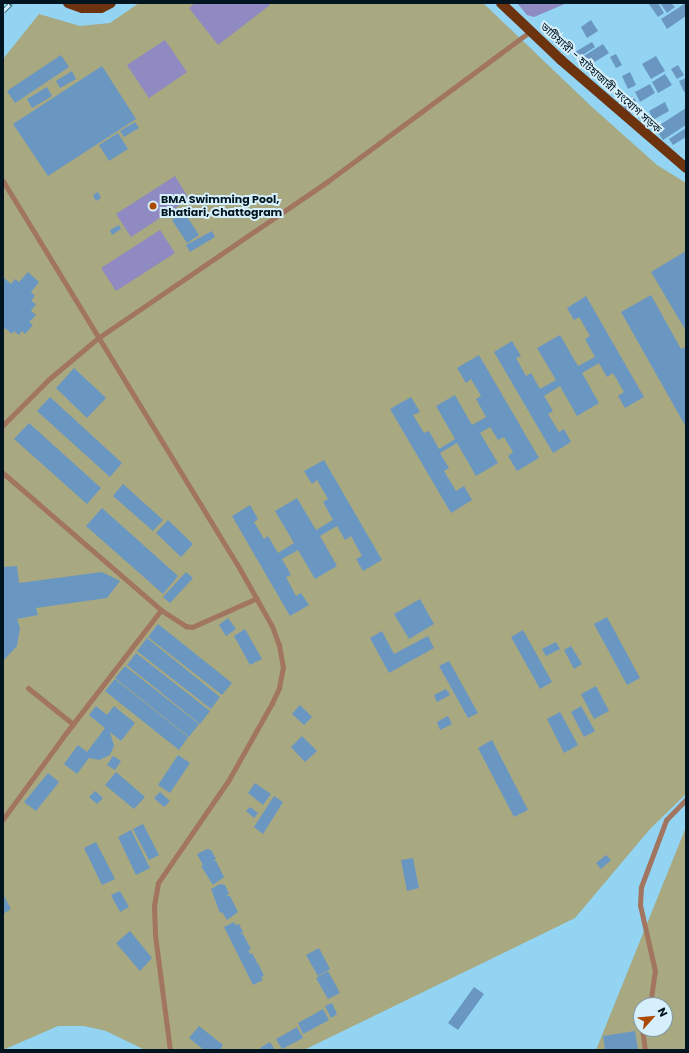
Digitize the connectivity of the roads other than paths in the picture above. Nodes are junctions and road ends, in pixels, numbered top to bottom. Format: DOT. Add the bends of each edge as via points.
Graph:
graph roads {
  1 [pos="68,3"];
  2 [pos="111,3"];
  3 [pos="501,3"];
  4 [pos="531,31"];
  5 [pos="686,168"];
  6 [pos="3,181"];
  7 [pos="98,338"];
  8 [pos="3,425"];
  9 [pos="3,473"];
  10 [pos="257,598"];
  11 [pos="161,610"];
  12 [pos="28,688"];
  13 [pos="73,724"];
  14 [pos="686,799"];
  15 [pos="3,819"];
  16 [pos="651,997"];
  17 [pos="643,1037"];
  18 [pos="170,1050"];
  19 [pos="645,1050"];
  1 -- 2 [label="main road" via="82,8 102,8"];
  3 -- 4 [label="main road, ভাটিয়ারী - হাটহাজারী সংযোগ সড়ক"];
  4 -- 5 [label="main road, ভাটিয়ারী - হাটহাজারী সংযোগ সড়ক"];
  4 -- 7 [label="lane" via="328,181"];
  6 -- 7 [label="lane"];
  7 -- 8 [label="lane" via="49,379"];
  7 -- 10 [label="lane"];
  9 -- 11 [label="lane"];
  10 -- 11 [label="lane" via="192,627 186,626"];
  10 -- 18 [label="lane" via="279,645 283,668 280,688 228,781 158,883 154,905 155,935"];
  11 -- 13 [label="lane"];
  12 -- 13 [label="lane"];
  13 -- 15 [label="lane"];
  14 -- 16 [label="lane" via="666,820 641,887 640,905 655,971"];
  17 -- 19 [label="lane"];
}
